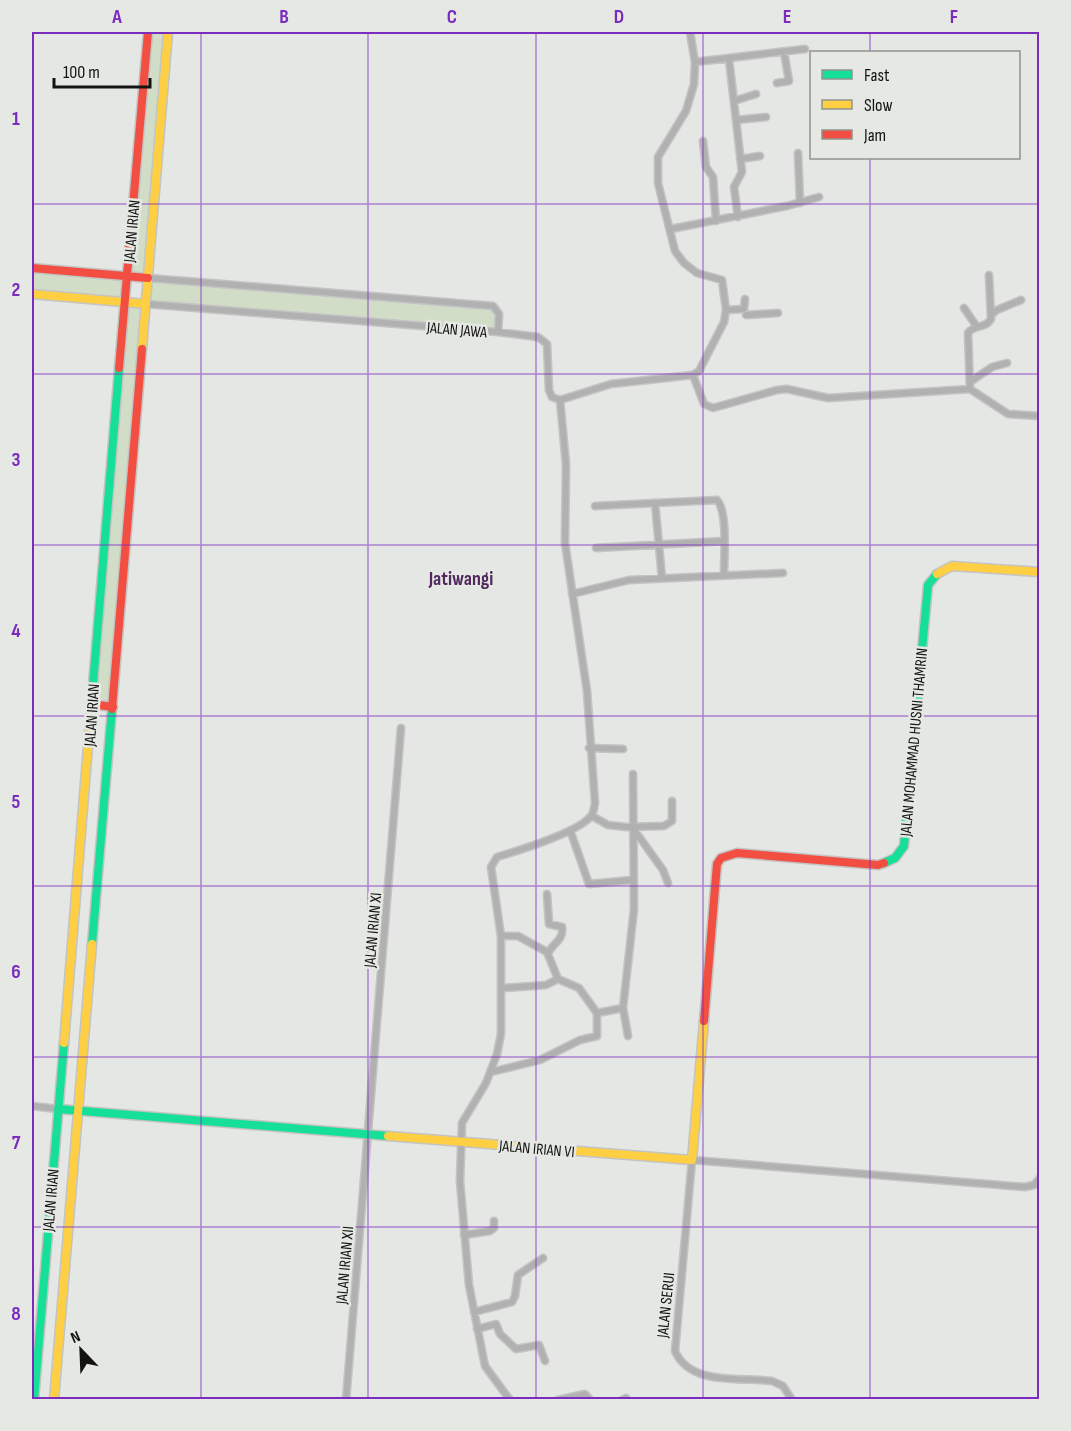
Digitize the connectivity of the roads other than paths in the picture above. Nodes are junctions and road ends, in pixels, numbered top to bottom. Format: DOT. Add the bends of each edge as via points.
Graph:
graph roads {
  1 [pos="148,32"];
  2 [pos="168,32"];
  3 [pos="690,32"];
  4 [pos="805,49"];
  5 [pos="784,52"];
  6 [pos="729,59"];
  7 [pos="695,62"];
  8 [pos="777,82"];
  9 [pos="756,94"];
  10 [pos="734,101"];
  11 [pos="766,117"];
  12 [pos="736,120"];
  13 [pos="703,141"];
  14 [pos="798,153"];
  15 [pos="760,156"];
  16 [pos="740,159"];
  17 [pos="819,197"];
  18 [pos="800,203"];
  19 [pos="738,217"];
  20 [pos="716,221"];
  21 [pos="672,229"];
  22 [pos="32,268"];
  23 [pos="989,275"];
  24 [pos="127,277"];
  25 [pos="148,279"];
  26 [pos="32,294"];
  27 [pos="745,299"];
  28 [pos="1021,300"];
  29 [pos="125,302"];
  30 [pos="146,304"];
  31 [pos="964,308"];
  32 [pos="726,310"];
  33 [pos="778,313"];
  34 [pos="746,315"];
  35 [pos="991,315"];
  36 [pos="977,327"];
  37 [pos="498,332"];
  38 [pos="1007,363"];
  39 [pos="693,375"];
  40 [pos="970,386"];
  41 [pos="560,400"];
  42 [pos="1040,416"];
  43 [pos="655,503"];
  44 [pos="595,506"];
  45 [pos="724,541"];
  46 [pos="659,544"];
  47 [pos="596,548"];
  48 [pos="1040,572"];
  49 [pos="783,573"];
  50 [pos="724,575"];
  51 [pos="662,578"];
  52 [pos="572,594"];
  53 [pos="91,704"];
  54 [pos="113,706"];
  55 [pos="401,728"];
  56 [pos="589,748"];
  57 [pos="623,749"];
  58 [pos="633,774"];
  59 [pos="672,801"];
  60 [pos="592,816"];
  61 [pos="634,829"];
  62 [pos="570,830"];
  63 [pos="632,880"];
  64 [pos="668,883"];
  65 [pos="547,894"];
  66 [pos="501,936"];
  67 [pos="548,954"];
  68 [pos="558,979"];
  69 [pos="503,988"];
  70 [pos="623,1008"];
  71 [pos="597,1013"];
  72 [pos="628,1036"];
  73 [pos="491,1072"];
  74 [pos="32,1106"];
  75 [pos="58,1108"];
  76 [pos="80,1111"];
  77 [pos="369,1133"];
  78 [pos="460,1142"];
  79 [pos="692,1160"];
  80 [pos="1040,1178"];
  81 [pos="494,1221"];
  82 [pos="464,1235"];
  83 [pos="543,1258"];
  84 [pos="474,1312"];
  85 [pos="477,1329"];
  86 [pos="545,1360"];
  87 [pos="34,1400"];
  88 [pos="54,1400"];
  89 [pos="346,1400"];
  90 [pos="510,1400"];
  91 [pos="558,1400"];
  92 [pos="590,1400"];
  93 [pos="792,1400"];
  1 -- 24 [label="street, JALAN IRIAN"];
  2 -- 25 [label="street, JALAN IRIAN"];
  3 -- 7 [label="street"];
  4 -- 5 [label="street"];
  5 -- 6 [label="street"];
  5 -- 8 [label="street" via="789,81"];
  6 -- 7 [label="street"];
  6 -- 10 [label="street"];
  7 -- 21 [label="street" via="692,96 661,148 656,165"];
  9 -- 10 [label="street"];
  10 -- 12 [label="street"];
  11 -- 12 [label="street"];
  12 -- 16 [label="street"];
  13 -- 20 [label="street" via="706,167 713,177"];
  14 -- 18 [label="street"];
  15 -- 16 [label="street"];
  16 -- 19 [label="street" via="742,172 734,187"];
  17 -- 18 [label="street"];
  18 -- 19 [label="street"];
  19 -- 20 [label="street"];
  20 -- 21 [label="street"];
  21 -- 32 [label="street" via="675,251 684,264 697,273 722,280"];
  22 -- 24 [label="street, JALAN JAWA"];
  23 -- 35 [label="street"];
  24 -- 25 [label="street, JALAN JAWA"];
  24 -- 29 [label="street, JALAN IRIAN"];
  25 -- 30 [label="street, JALAN IRIAN"];
  25 -- 37 [label="street, JALAN JAWA" via="494,306 499,314"];
  26 -- 29 [label="street, JALAN JAWA"];
  27 -- 34 [label="street"];
  28 -- 35 [label="street"];
  29 -- 30 [label="street, JALAN JAWA"];
  29 -- 53 [label="street, JALAN IRIAN"];
  30 -- 37 [label="street, JALAN JAWA"];
  30 -- 54 [label="street, JALAN IRIAN"];
  31 -- 36 [label="street"];
  32 -- 34 [label="street"];
  32 -- 39 [label="street" via="705,363"];
  33 -- 34 [label="street"];
  35 -- 36 [label="street" via="989,323"];
  36 -- 40 [label="street" via="968,333"];
  37 -- 41 [label="street" via="544,339 549,352 549,390 552,397"];
  38 -- 40 [label="street" via="990,368"];
  39 -- 40 [label="street" via="704,404 713,408 787,389 828,398"];
  39 -- 41 [label="street" via="611,384"];
  40 -- 42 [label="street" via="1008,414"];
  41 -- 52 [label="street" via="566,464 563,525"];
  43 -- 44 [label="street"];
  43 -- 45 [label="street" via="717,500 721,504"];
  43 -- 46 [label="street"];
  45 -- 46 [label="street"];
  45 -- 50 [label="street"];
  46 -- 47 [label="street"];
  46 -- 51 [label="street"];
  48 -- 79 [label="street, JALAN MOHAMMAD HUSNI THAMRIN" via="952,566 931,579 924,618 904,846 895,858 879,865 737,853 721,858 717,864"];
  49 -- 50 [label="street"];
  50 -- 51 [label="street"];
  51 -- 52 [label="street" via="629,580"];
  52 -- 56 [label="street" via="587,691"];
  53 -- 54 [label="street"];
  53 -- 75 [label="street, JALAN IRIAN"];
  54 -- 76 [label="street, JALAN IRIAN"];
  55 -- 77 [label="street, JALAN IRIAN XI"];
  56 -- 57 [label="street"];
  56 -- 60 [label="street"];
  58 -- 61 [label="street"];
  59 -- 61 [label="street" via="671,824"];
  60 -- 61 [label="street" via="608,825"];
  60 -- 62 [label="street"];
  61 -- 63 [label="street"];
  61 -- 64 [label="street"];
  62 -- 63 [label="street" via="589,884"];
  62 -- 66 [label="street" via="492,862"];
  63 -- 70 [label="street" via="633,922"];
  65 -- 67 [label="street" via="549,924 562,927 563,933"];
  66 -- 67 [label="street" via="518,936"];
  66 -- 69 [label="street"];
  67 -- 68 [label="street"];
  68 -- 69 [label="street" via="546,985"];
  68 -- 71 [label="street" via="579,988"];
  69 -- 73 [label="street" via="501,1034"];
  70 -- 71 [label="street"];
  70 -- 72 [label="street"];
  71 -- 73 [label="street" via="597,1036 540,1060"];
  73 -- 78 [label="street" via="464,1119"];
  74 -- 75 [label="street, JALAN IRIAN VI"];
  75 -- 76 [label="street, JALAN IRIAN VI"];
  75 -- 87 [label="street, JALAN IRIAN"];
  76 -- 77 [label="street, JALAN IRIAN VI"];
  76 -- 88 [label="street, JALAN IRIAN"];
  77 -- 78 [label="street, JALAN IRIAN VI"];
  77 -- 89 [label="street, JALAN IRIAN XII"];
  78 -- 79 [label="street, JALAN IRIAN VI"];
  78 -- 82 [label="street"];
  79 -- 80 [label="street, JALAN IRIAN VI" via="1025,1187"];
  79 -- 93 [label="street, JALAN SERUI" via="674,1343 678,1358 696,1374 778,1383 788,1390"];
  81 -- 82 [label="street" via="490,1231"];
  82 -- 84 [label="street"];
  83 -- 84 [label="street" via="518,1275 512,1302"];
  84 -- 85 [label="street"];
  85 -- 86 [label="street" via="496,1324 500,1334 516,1349 539,1345"];
  85 -- 90 [label="street" via="486,1369"];
  91 -- 92 [label="street" via="585,1394"];
}
